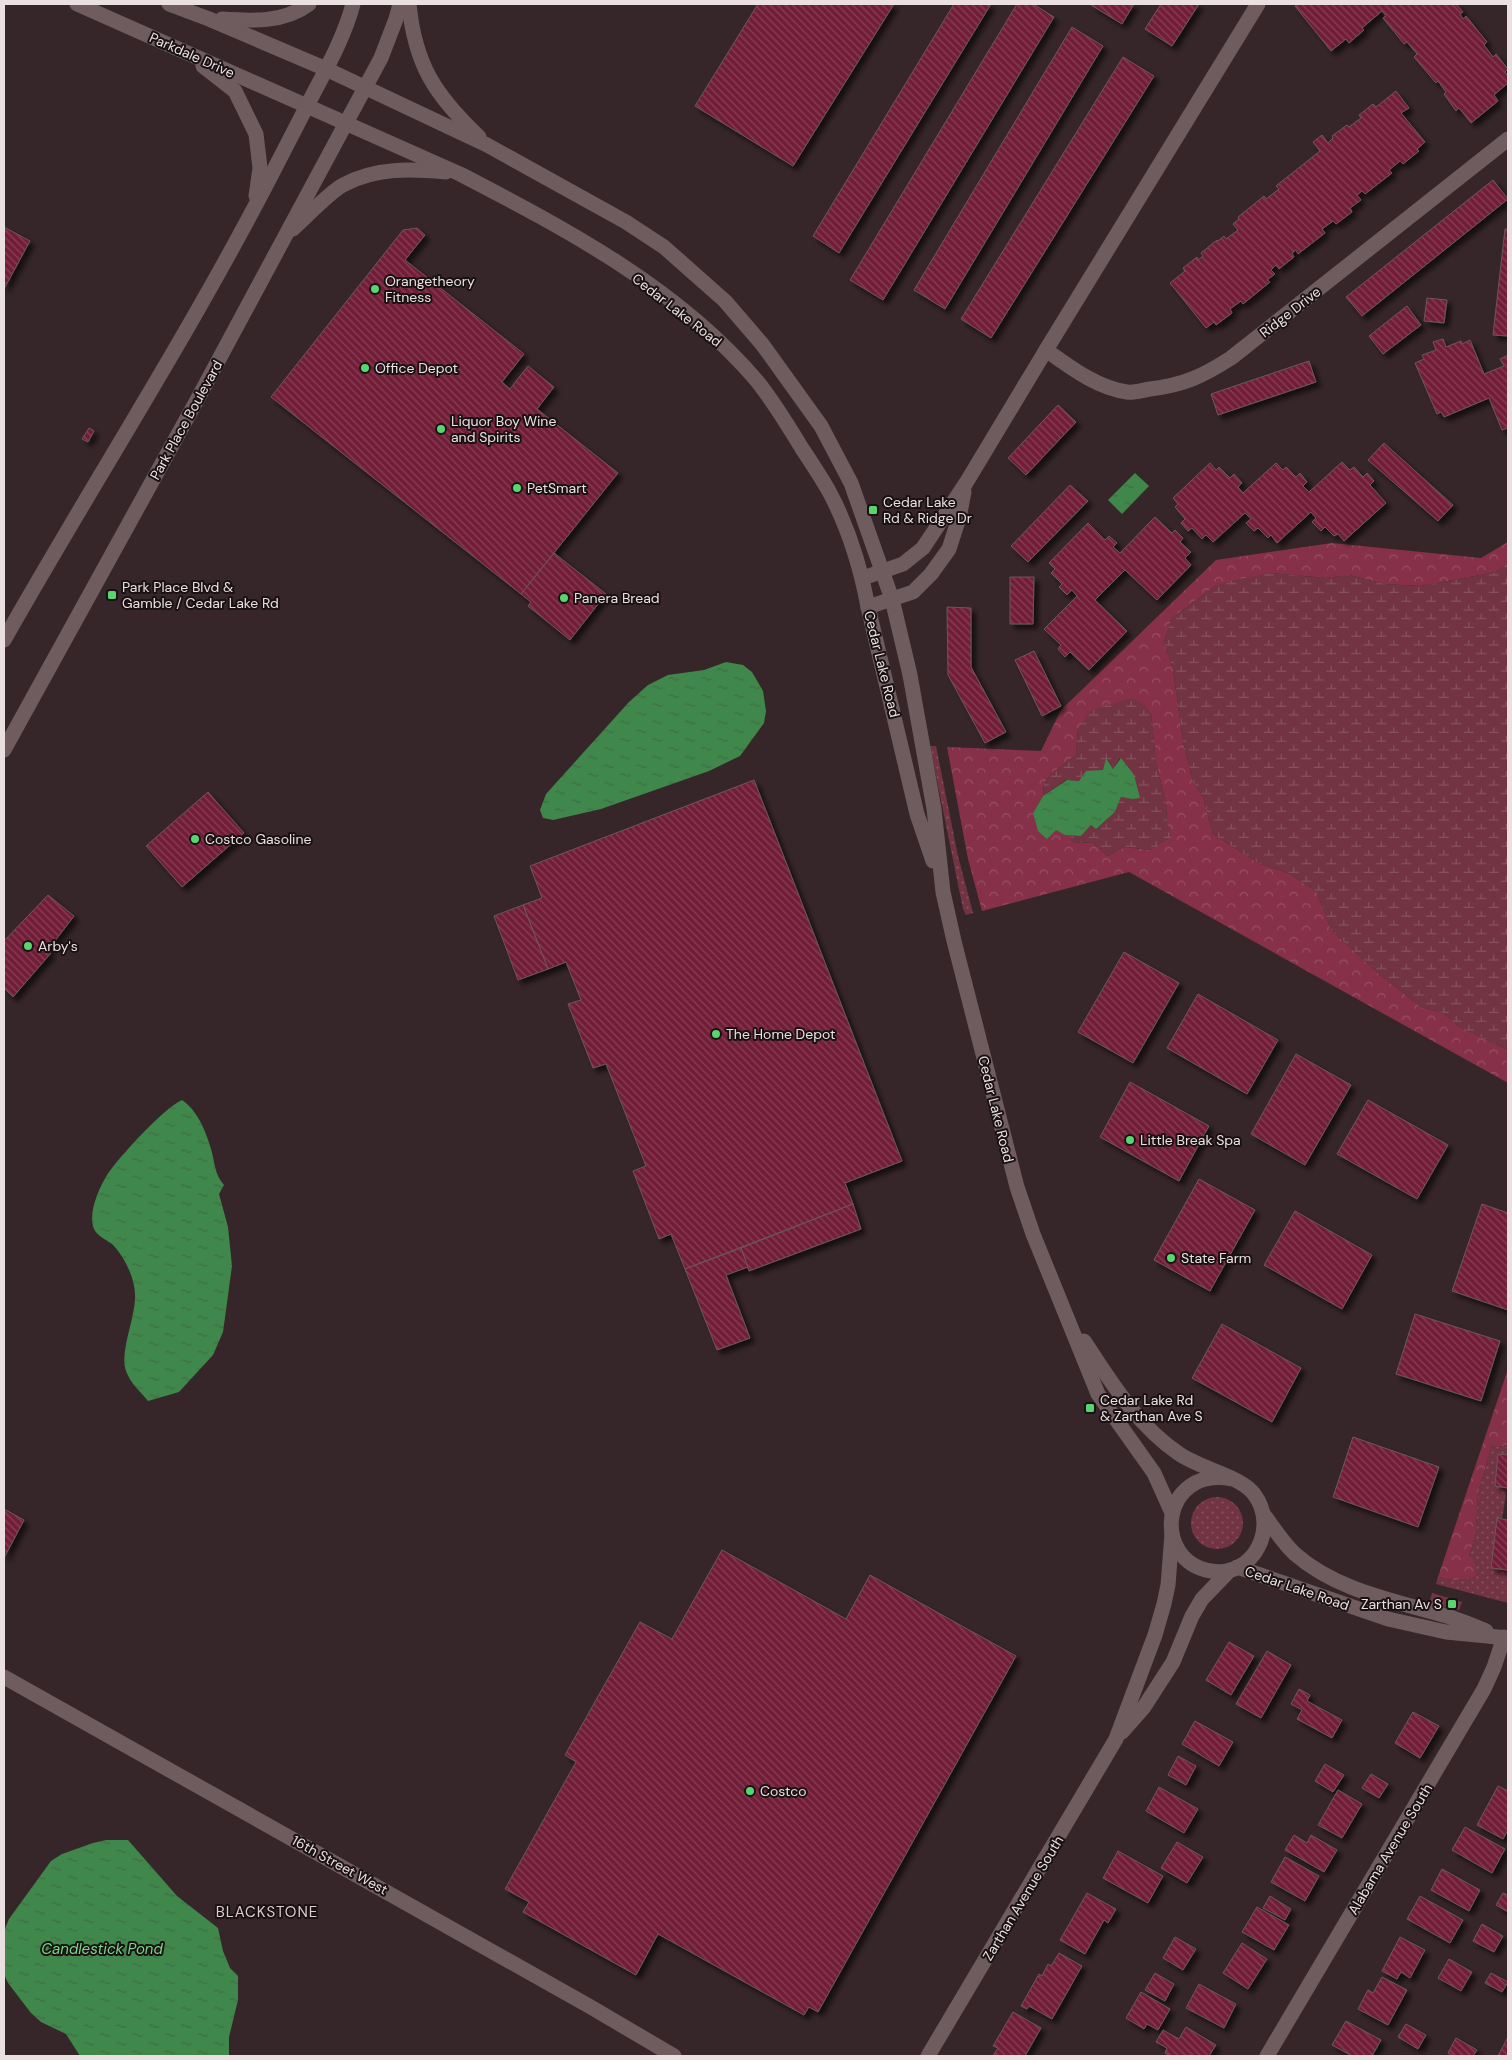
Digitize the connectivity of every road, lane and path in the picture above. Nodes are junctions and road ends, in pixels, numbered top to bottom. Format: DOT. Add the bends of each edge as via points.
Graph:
graph roads {
  1 [pos="76,4"];
  2 [pos="169,4"];
  3 [pos="309,4"];
  4 [pos="353,4"];
  5 [pos="400,4"];
  6 [pos="408,4"];
  7 [pos="1258,4"];
  8 [pos="209,19"];
  9 [pos="184,51"];
  10 [pos="326,69"];
  11 [pos="365,88"];
  12 [pos="307,106"];
  13 [pos="346,123"];
  14 [pos="1508,139"];
  15 [pos="487,145"];
  16 [pos="460,174"];
  17 [pos="253,211"];
  18 [pos="287,234"];
  19 [pos="1046,350"];
  20 [pos="966,483"];
  21 [pos="884,571"];
  22 [pos="862,578"];
  23 [pos="892,599"];
  24 [pos="868,607"];
  25 [pos="4,640"];
  26 [pos="4,750"];
  27 [pos="943,892"];
  28 [pos="1069,1319"];
  29 [pos="1232,1479"];
  30 [pos="1172,1513"];
  31 [pos="1264,1515"];
  32 [pos="1172,1534"];
  33 [pos="1233,1569"];
  34 [pos="1506,1638"];
  35 [pos="4,1677"];
  36 [pos="1116,1739"];
  37 [pos="674,2056"];
  38 [pos="928,2056"];
  39 [pos="1267,2056"];
  1 -- 9 [label="street, Parkdale Drive"];
  2 -- 8 [label="street"];
  3 -- 8 [label="street" via="288,15 256,22"];
  4 -- 10 [label="street"];
  5 -- 11 [label="street" via="381,58"];
  6 -- 15 [label="street" via="416,47 436,90"];
  7 -- 19 [label="street"];
  8 -- 10 [label="street"];
  9 -- 12 [label="street, Parkdale Drive"];
  9 -- 17 [label="street" via="235,91 253,126 260,168"];
  10 -- 11 [label="street"];
  10 -- 12 [label="street"];
  11 -- 13 [label="street, Park Place Boulevard"];
  11 -- 15 [label="street, Cedar Lake Road"];
  12 -- 13 [label="street, Cedar Lake Road"];
  12 -- 17 [label="street"];
  13 -- 16 [label="street, Cedar Lake Road"];
  13 -- 18 [label="street, Park Place Boulevard"];
  14 -- 19 [label="street, Ridge Drive" via="1239,352 1204,376 1172,386 1128,392 1101,384"];
  15 -- 21 [label="street, Cedar Lake Road" via="626,222 664,247 725,301 762,344 821,426 851,483"];
  16 -- 18 [label="street" via="395,169 365,176 342,185"];
  16 -- 22 [label="street, Cedar Lake Road" via="580,238 701,325 729,352 758,382 830,494"];
  17 -- 25 [label="street"];
  18 -- 26 [label="street, Park Place Boulevard"];
  19 -- 20 [label="street"];
  20 -- 21 [label="street" via="923,548 903,564"];
  20 -- 23 [label="street" via="949,549 913,592"];
  21 -- 22 [label="street"];
  21 -- 23 [label="street, Cedar Lake Road"];
  22 -- 24 [label="street, Cedar Lake Road"];
  23 -- 24 [label="street"];
  23 -- 27 [label="street, Cedar Lake Road" via="910,675 934,809"];
  24 -- 27 [label="street, Cedar Lake Road" via="918,814"];
  27 -- 28 [label="street, Cedar Lake Road" via="1008,1156 1033,1234"];
  28 -- 29 [label="street, Cedar Lake Road" via="1140,1421 1180,1455"];
  28 -- 30 [label="street, Cedar Lake Road" via="1098,1394 1146,1460"];
  29 -- 30 [label="street, Cedar Lake Road" via="1213,1478 1195,1483 1176,1501"];
  29 -- 31 [label="street, Cedar Lake Road" via="1253,1492"];
  30 -- 32 [label="street, Cedar Lake Road"];
  31 -- 33 [label="street, Cedar Lake Road" via="1261,1543 1251,1558"];
  31 -- 34 [label="street, Cedar Lake Road" via="1294,1553 1344,1584"];
  32 -- 33 [label="street, Cedar Lake Road" via="1179,1551 1192,1564 1210,1571"];
  32 -- 36 [label="street, Zarthan Avenue South" via="1164,1604"];
  33 -- 34 [label="street, Cedar Lake Road" via="1388,1619 1446,1632"];
  33 -- 36 [label="street, Zarthan Avenue South" via="1202,1599 1173,1662 1144,1707"];
  34 -- 39 [label="street, Alabama Avenue South" via="1484,1689"];
  35 -- 37 [label="street, 16th Street West"];
  36 -- 38 [label="street, Zarthan Avenue South"];
}
